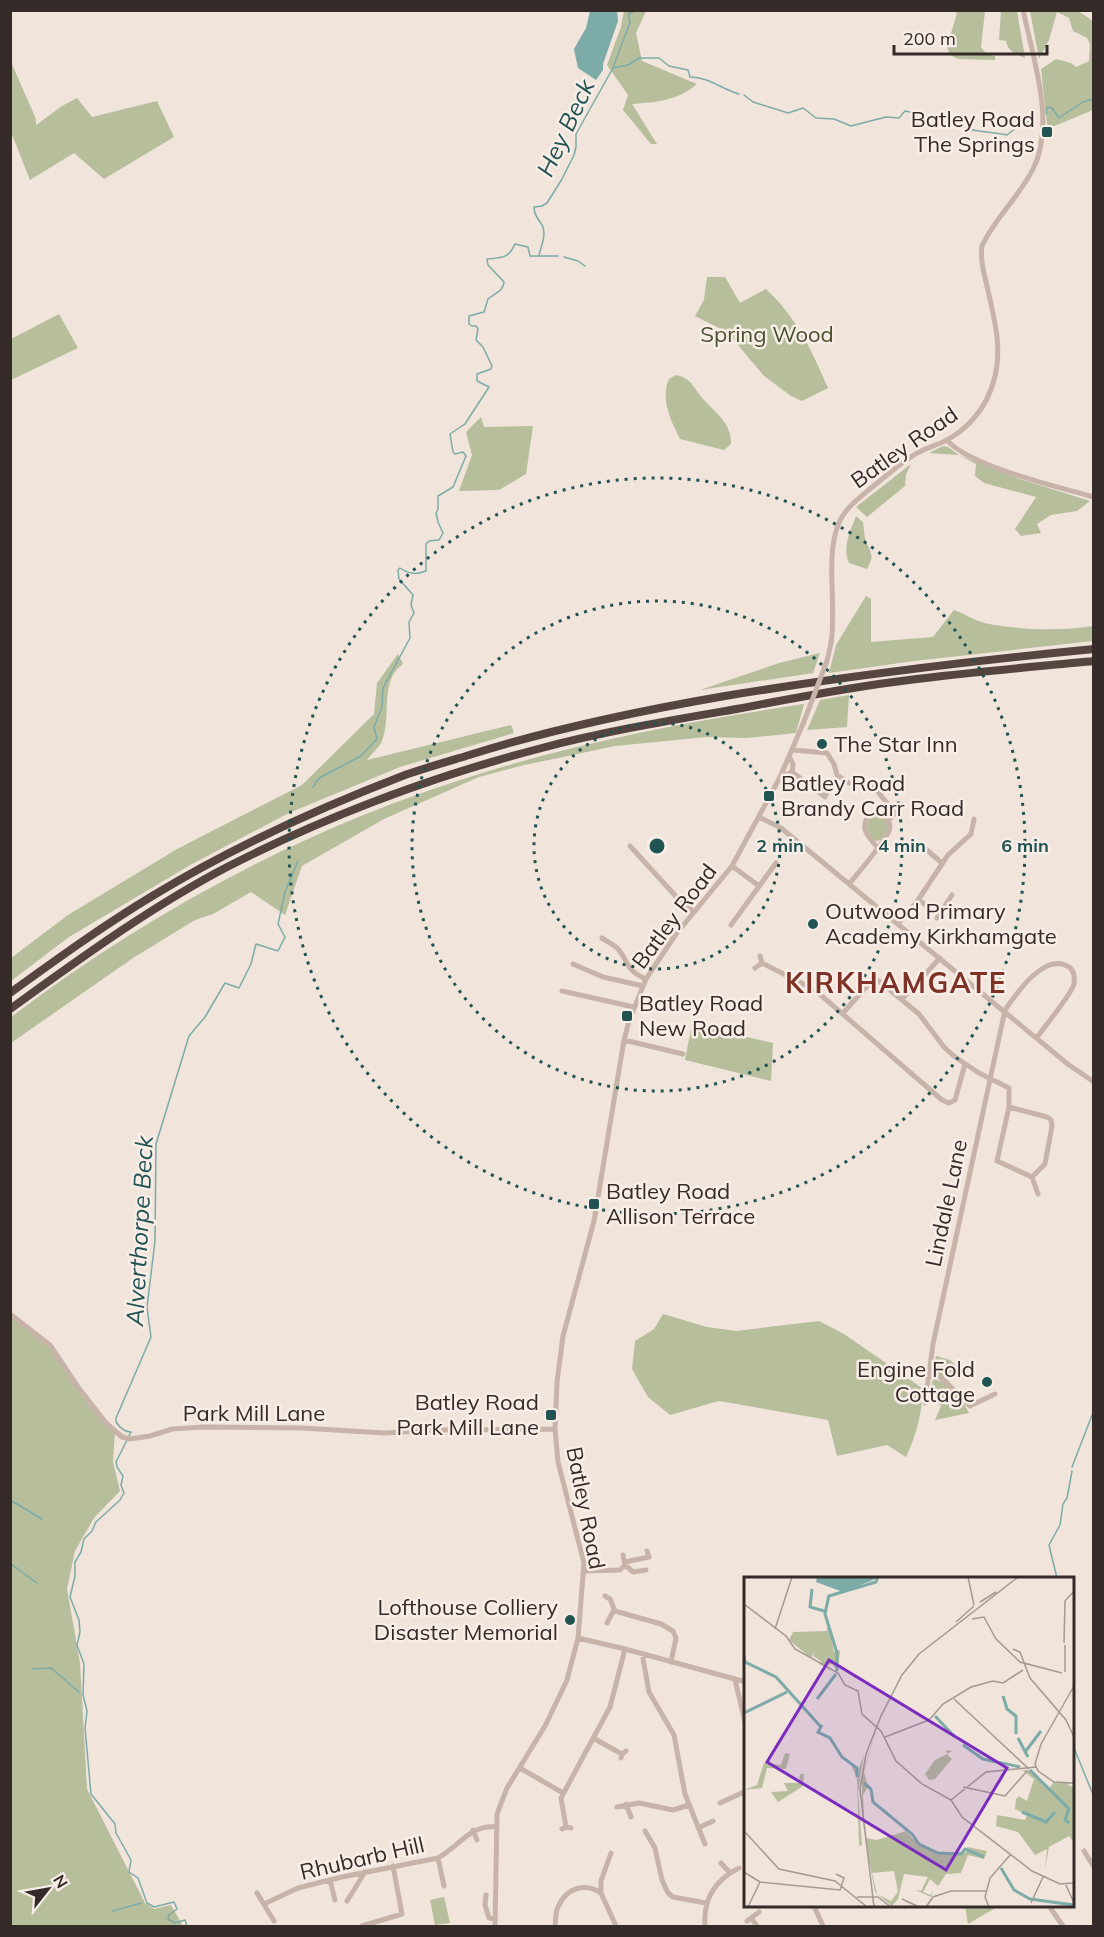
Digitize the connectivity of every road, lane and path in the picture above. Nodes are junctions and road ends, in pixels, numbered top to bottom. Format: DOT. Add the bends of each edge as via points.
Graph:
graph roads {
  1 [pos="1023,10"];
  2 [pos="947,440"];
  3 [pos="1094,497"];
  4 [pos="1094,649"];
  5 [pos="1094,661"];
  6 [pos="793,750"];
  7 [pos="790,758"];
  8 [pos="792,772"];
  9 [pos="780,777"];
  10 [pos="849,783"];
  11 [pos="874,787"];
  12 [pos="827,793"];
  13 [pos="759,817"];
  14 [pos="974,819"];
  15 [pos="888,821"];
  16 [pos="923,845"];
  17 [pos="630,846"];
  18 [pos="877,847"];
  19 [pos="776,863"];
  20 [pos="942,863"];
  21 [pos="732,866"];
  22 [pos="849,884"];
  23 [pos="759,886"];
  24 [pos="952,895"];
  25 [pos="918,900"];
  26 [pos="694,912"];
  27 [pos="898,924"];
  28 [pos="731,925"];
  29 [pos="602,938"];
  30 [pos="760,956"];
  31 [pos="939,958"];
  32 [pos="762,963"];
  33 [pos="573,964"];
  34 [pos="755,968"];
  35 [pos="646,979"];
  36 [pos="643,986"];
  37 [pos="562,991"];
  38 [pos="10,993"];
  39 [pos="902,999"];
  40 [pos="634,1007"];
  41 [pos="10,1008"];
  42 [pos="1005,1010"];
  43 [pos="843,1013"];
  44 [pos="1036,1037"];
  45 [pos="624,1040"];
  46 [pos="682,1054"];
  47 [pos="965,1064"];
  48 [pos="989,1077"];
  49 [pos="1094,1082"];
  50 [pos="1009,1107"];
  51 [pos="1032,1177"];
  52 [pos="1038,1194"];
  53 [pos="10,1314"];
  54 [pos="928,1378"];
  55 [pos="995,1394"];
  56 [pos="925,1403"];
  57 [pos="555,1429"];
  58 [pos="647,1551"];
  59 [pos="623,1555"];
  60 [pos="626,1563"];
  61 [pos="646,1570"];
  62 [pos="584,1571"];
  63 [pos="605,1596"];
  64 [pos="614,1610"];
  65 [pos="607,1623"];
  66 [pos="578,1638"];
  67 [pos="625,1649"];
  68 [pos="644,1654"];
  69 [pos="671,1662"];
  70 [pos="735,1680"];
  71 [pos="744,1682"];
  72 [pos="744,1718"];
  73 [pos="593,1738"];
  74 [pos="623,1754"];
  75 [pos="520,1768"];
  76 [pos="690,1778"];
  77 [pos="681,1779"];
  78 [pos="744,1792"];
  79 [pos="563,1793"];
  80 [pos="720,1803"];
  81 [pos="626,1804"];
  82 [pos="689,1805"];
  83 [pos="617,1807"];
  84 [pos="631,1817"];
  85 [pos="712,1821"];
  86 [pos="496,1827"];
  87 [pos="566,1828"];
  88 [pos="698,1828"];
  89 [pos="473,1830"];
  90 [pos="645,1833"];
  91 [pos="477,1840"];
  92 [pos="705,1844"];
  93 [pos="1084,1851"];
  94 [pos="611,1853"];
  95 [pos="438,1858"];
  96 [pos="721,1863"];
  97 [pos="393,1866"];
  98 [pos="1094,1867"];
  99 [pos="739,1868"];
  100 [pos="365,1872"];
  101 [pos="730,1873"];
  102 [pos="330,1880"];
  103 [pos="601,1881"];
  104 [pos="444,1886"];
  105 [pos="592,1887"];
  106 [pos="257,1893"];
  107 [pos="601,1893"];
  108 [pos="486,1895"];
  109 [pos="335,1900"];
  110 [pos="347,1901"];
  111 [pos="706,1903"];
  112 [pos="264,1904"];
  113 [pos="815,1907"];
  114 [pos="1050,1907"];
  115 [pos="759,1912"];
  116 [pos="495,1919"];
  117 [pos="274,1921"];
  118 [pos="363,1926"];
  119 [pos="495,1926"];
  120 [pos="555,1926"];
  121 [pos="616,1926"];
  122 [pos="705,1926"];
  123 [pos="757,1926"];
  124 [pos="824,1926"];
  125 [pos="1063,1926"];
  1 -- 2 [label="street, Batley Road" via="1043,117 1041,149 1021,190 982,246 998,339 994,380 976,417"];
  2 -- 3 [label="street" via="959,451 1017,475"];
  2 -- 6 [label="street, Batley Road, bridge" via="906,460 855,501 842,518 834,538 831,643"];
  4 -- 38 [label="highway" via="794,684 664,707 537,734 407,774 223,856 155,894"];
  5 -- 41 [label="highway" via="854,687 662,722 519,754 411,787 303,830 227,867 158,907"];
  6 -- 7 [label="street, Batley Road"];
  6 -- 10 [label="street" via="827,753 835,772"];
  7 -- 8 [label="street"];
  7 -- 9 [label="street, Batley Road"];
  8 -- 9 [label="street"];
  8 -- 12 [label="street" via="825,797"];
  9 -- 13 [label="street, Batley Road"];
  11 -- 15 [label="street" via="895,813"];
  13 -- 21 [label="street, Batley Road"];
  13 -- 22 [label="street" via="781,828"];
  14 -- 20 [label="street" via="971,834"];
  15 -- 18 [label="street" via="890,830"];
  15 -- 18 [label="street" via="876,814 865,821 865,831"];
  16 -- 20 [label="street"];
  17 -- 26 [label="street"];
  18 -- 22 [label="street"];
  19 -- 23 [label="street"];
  20 -- 25 [label="street"];
  21 -- 23 [label="street"];
  21 -- 26 [label="street, Batley Road"];
  22 -- 27 [label="street"];
  23 -- 28 [label="street"];
  24 -- 25 [label="street" via="938,916"];
  25 -- 27 [label="street"];
  26 -- 35 [label="street, Batley Road"];
  27 -- 31 [label="street"];
  29 -- 35 [label="street" via="618,949 624,963"];
  30 -- 32 [label="street"];
  31 -- 39 [label="street"];
  31 -- 42 [label="street"];
  32 -- 34 [label="street"];
  32 -- 43 [label="street" via="815,990"];
  33 -- 36 [label="street" via="603,977"];
  35 -- 36 [label="street, Batley Road"];
  36 -- 40 [label="street, Batley Road"];
  37 -- 40 [label="street"];
  39 -- 43 [label="street" via="879,981 873,981"];
  39 -- 47 [label="street" via="944,1047"];
  40 -- 45 [label="street, Batley Road"];
  42 -- 44 [label="street"];
  42 -- 44 [label="street" via="1041,969 1057,963 1071,969 1073,987"];
  42 -- 48 [label="street, Lindale Lane"];
  43 -- 47 [label="street" via="949,1103 955,1100"];
  44 -- 49 [label="street"];
  45 -- 46 [label="street"];
  45 -- 57 [label="street, Batley Road" via="594,1221 563,1336"];
  47 -- 48 [label="street"];
  48 -- 50 [label="street" via="1009,1088"];
  48 -- 54 [label="street, Lindale Lane"];
  50 -- 51 [label="street" via="997,1161"];
  50 -- 51 [label="street" via="1051,1120 1045,1164"];
  51 -- 52 [label="street"];
  53 -- 57 [label="street, Park Mill Lane" via="50,1345 106,1423 130,1439 194,1427 384,1433"];
  54 -- 55 [label="street" via="939,1376 970,1406"];
  54 -- 56 [label="street, Lindale Lane"];
  57 -- 62 [label="street, Batley Road" via="558,1462 579,1537"];
  58 -- 60 [label="street" via="649,1557"];
  59 -- 60 [label="street"];
  60 -- 61 [label="street" via="633,1572"];
  60 -- 62 [label="street" via="620,1570"];
  62 -- 66 [label="street, Batley Road"];
  63 -- 64 [label="street"];
  64 -- 65 [label="street"];
  64 -- 69 [label="street" via="672,1629 676,1638"];
  66 -- 67 [label="street"];
  66 -- 75 [label="street, Batley Road" via="567,1680"];
  67 -- 68 [label="street"];
  67 -- 73 [label="street" via="609,1707"];
  68 -- 69 [label="street"];
  68 -- 77 [label="street" via="649,1692 674,1735"];
  69 -- 70 [label="street"];
  70 -- 71 [label="street"];
  70 -- 72 [label="street"];
  73 -- 74 [label="street"];
  73 -- 79 [label="street"];
  75 -- 79 [label="street"];
  75 -- 86 [label="street, Batley Road" via="501,1801"];
  76 -- 77 [label="street"];
  77 -- 82 [label="street"];
  78 -- 80 [label="street"];
  79 -- 87 [label="street"];
  81 -- 82 [label="street" via="644,1803 673,1810"];
  81 -- 83 [label="street"];
  81 -- 84 [label="street"];
  82 -- 88 [label="street"];
  85 -- 88 [label="street"];
  86 -- 89 [label="street"];
  86 -- 116 [label="street, Batley Road"];
  88 -- 92 [label="street"];
  89 -- 91 [label="street"];
  89 -- 95 [label="street, Rhubarb Hill"];
  90 -- 111 [label="street" via="668,1893"];
  93 -- 98 [label="street"];
  94 -- 103 [label="street"];
  95 -- 97 [label="street, Rhubarb Hill"];
  95 -- 104 [label="street"];
  96 -- 101 [label="street"];
  97 -- 100 [label="street, Rhubarb Hill"];
  97 -- 118 [label="street" via="402,1914"];
  99 -- 101 [label="street"];
  100 -- 102 [label="street, Rhubarb Hill"];
  100 -- 110 [label="street"];
  101 -- 111 [label="street"];
  102 -- 109 [label="street"];
  102 -- 112 [label="street, Rhubarb Hill" via="298,1888"];
  103 -- 105 [label="street"];
  103 -- 107 [label="street"];
  105 -- 107 [label="street"];
  105 -- 120 [label="street" via="577,1888 565,1896 557,1908"];
  106 -- 112 [label="street"];
  107 -- 121 [label="street"];
  108 -- 116 [label="street" via="489,1918"];
  111 -- 122 [label="street"];
  112 -- 117 [label="street"];
  113 -- 124 [label="street"];
  114 -- 125 [label="street"];
  115 -- 123 [label="street" via="749,1919"];
  116 -- 119 [label="street, Batley Road"];
}
